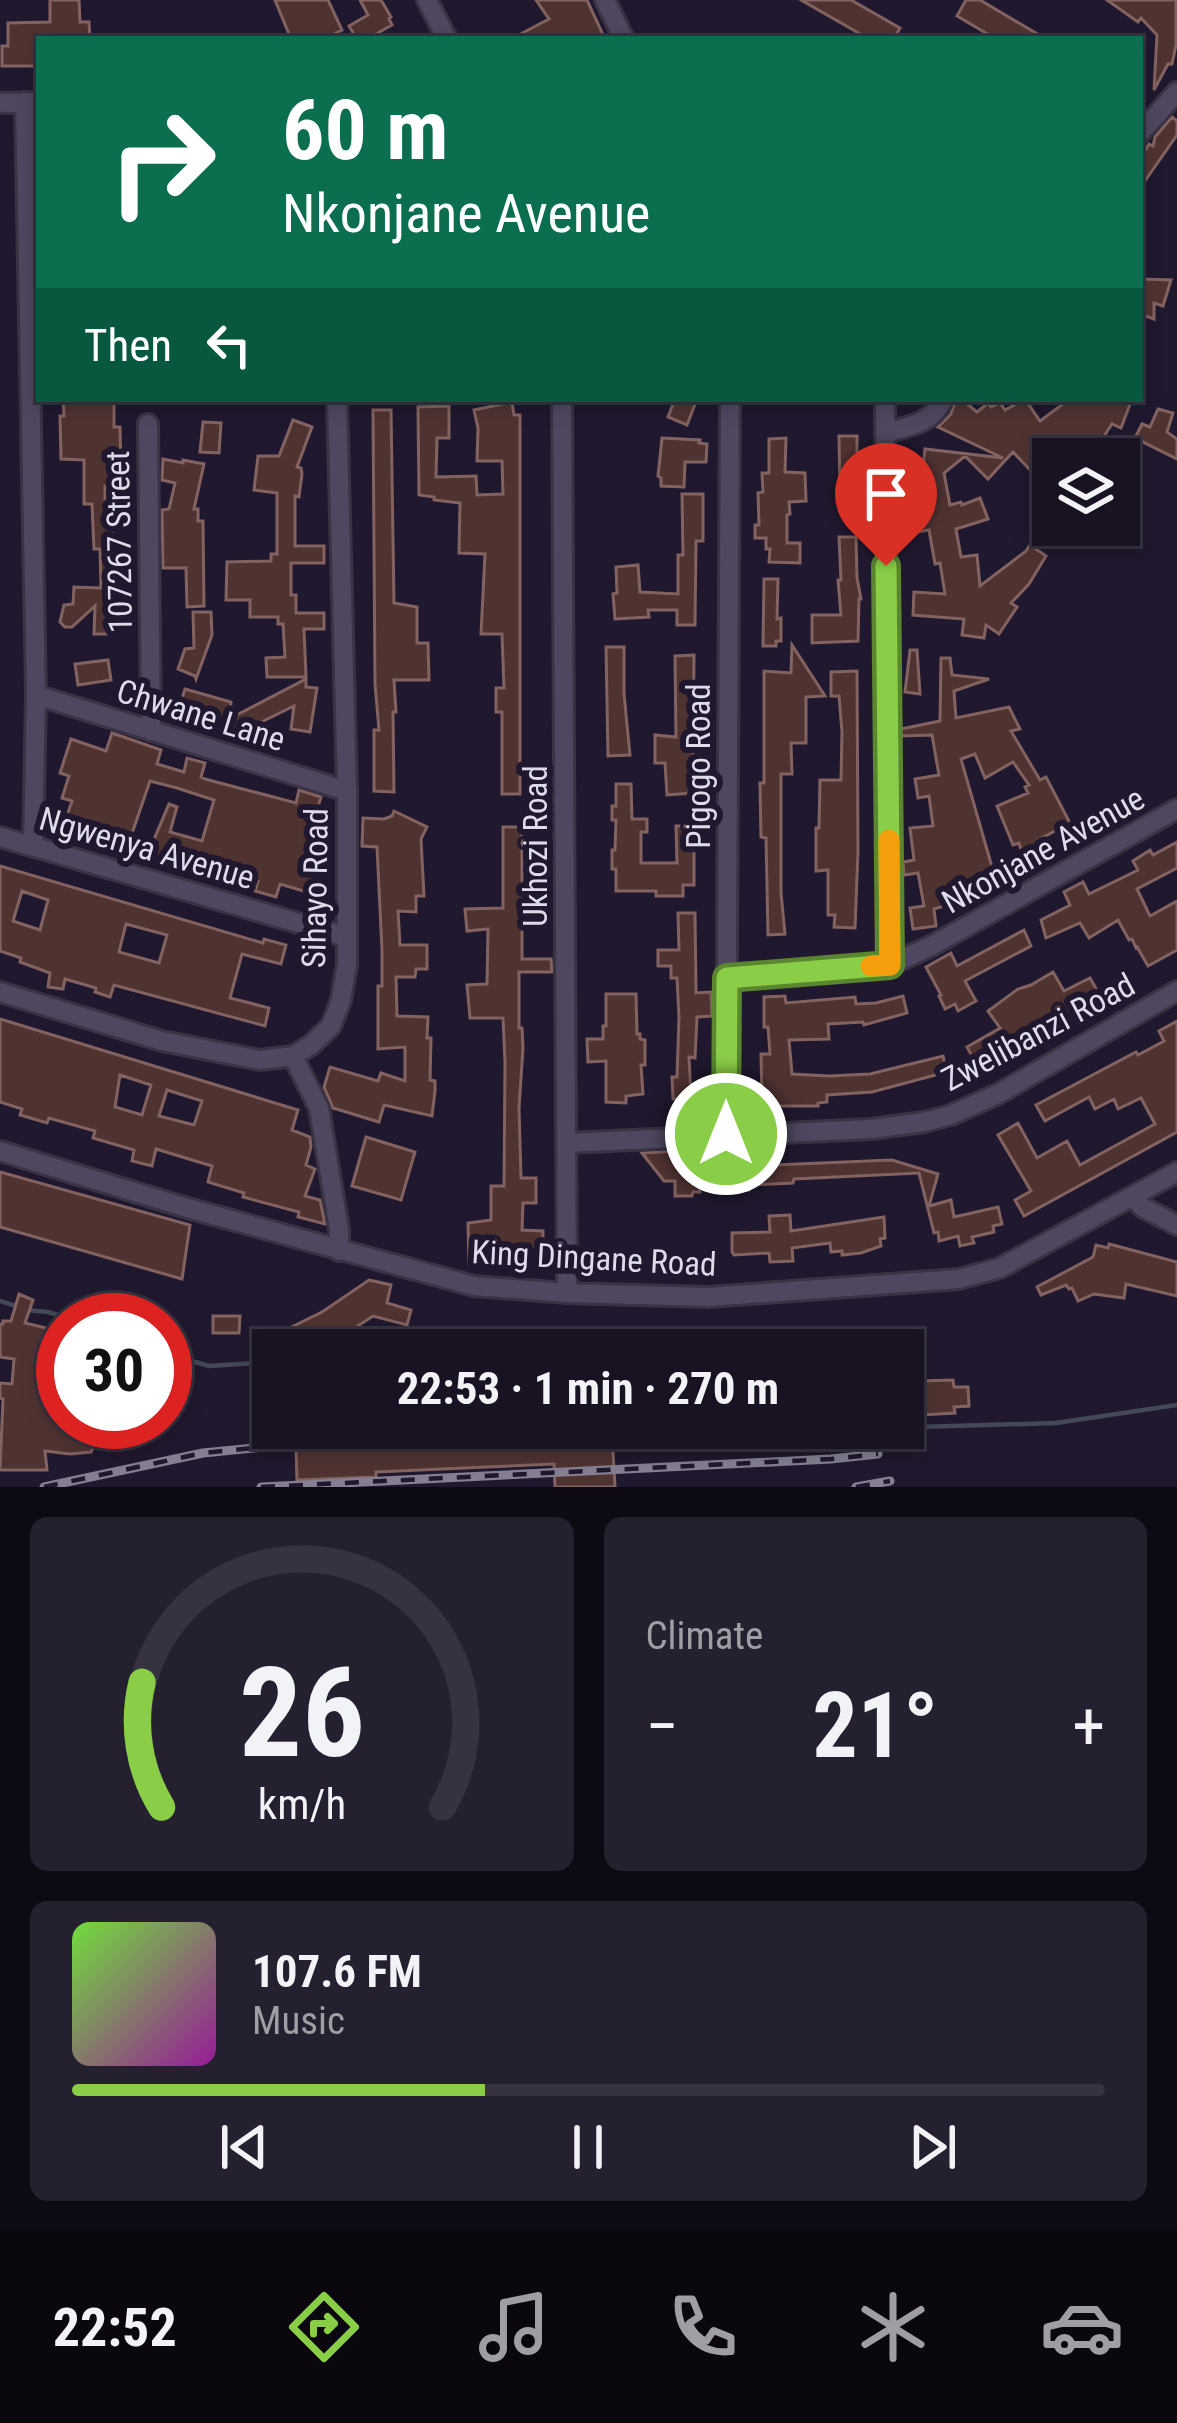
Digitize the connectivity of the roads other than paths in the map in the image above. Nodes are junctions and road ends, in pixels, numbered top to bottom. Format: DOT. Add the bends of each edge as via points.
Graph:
graph roads {
  1 [pos="427,0"];
  2 [pos="605,0"];
  3 [pos="445,36"];
  4 [pos="623,36"];
  5 [pos="1177,92"];
  6 [pos="32,102"];
  7 [pos="0,103"];
  8 [pos="1143,130"];
  9 [pos="34,313"];
  10 [pos="337,402"];
  11 [pos="562,402"];
  12 [pos="730,402"];
  13 [pos="885,402"];
  14 [pos="942,402"];
  15 [pos="148,424"];
  16 [pos="885,434"];
  17 [pos="36,695"];
  18 [pos="151,730"];
  19 [pos="347,791"];
  20 [pos="1177,809"];
  21 [pos="0,837"];
  22 [pos="33,847"];
  23 [pos="346,937"];
  24 [pos="890,965"];
  25 [pos="727,978"];
  26 [pos="1177,991"];
  27 [pos="0,992"];
  28 [pos="293,1056"];
  29 [pos="726,1134"];
  30 [pos="567,1143"];
  31 [pos="0,1151"];
  32 [pos="1177,1172"];
  33 [pos="1133,1197"];
  34 [pos="1177,1226"];
  35 [pos="339,1250"];
  36 [pos="567,1294"];
  1 -- 3 [label="street"];
  2 -- 4 [label="street"];
  5 -- 8 [label="street"];
  6 -- 7 [label="street"];
  6 -- 9 [label="street"];
  9 -- 17 [label="street"];
  10 -- 19 [label="street, Sihayo Road"];
  11 -- 30 [label="street, Ukhozi Road"];
  12 -- 25 [label="street, Pigogo Road"];
  13 -- 16 [label="street"];
  14 -- 16 [label="street" via="918,424"];
  15 -- 18 [label="street, 107267 Street"];
  16 -- 24 [label="street"];
  17 -- 18 [label="street, Chwane Lane"];
  17 -- 22 [label="street"];
  18 -- 19 [label="street, Chwane Lane"];
  19 -- 23 [label="street, Sihayo Road"];
  20 -- 24 [label="street, Nkonjane Avenue"];
  21 -- 22 [label="street, Ngwenya Avenue"];
  22 -- 23 [label="street, Ngwenya Avenue"];
  23 -- 28 [label="street, Sihayo Road" via="331,1026"];
  24 -- 25 [label="street, Nkonjane Avenue"];
  25 -- 29 [label="street, Pigogo Road"];
  26 -- 29 [label="street, Zwelibanzi Road" via="951,1115 871,1129"];
  27 -- 28 [label="street" via="162,1042 260,1060"];
  28 -- 35 [label="street" via="319,1108"];
  29 -- 30 [label="street, Zwelibanzi Road"];
  30 -- 36 [label="street, Ukhozi Road"];
  31 -- 35 [label="street, King Dingane Road"];
  32 -- 33 [label="street, King Dingane Road"];
  33 -- 34 [label="street"];
  33 -- 36 [label="street, King Dingane Road" via="1000,1268 959,1280 708,1297"];
  35 -- 36 [label="street, King Dingane Road" via="474,1286"];
}
